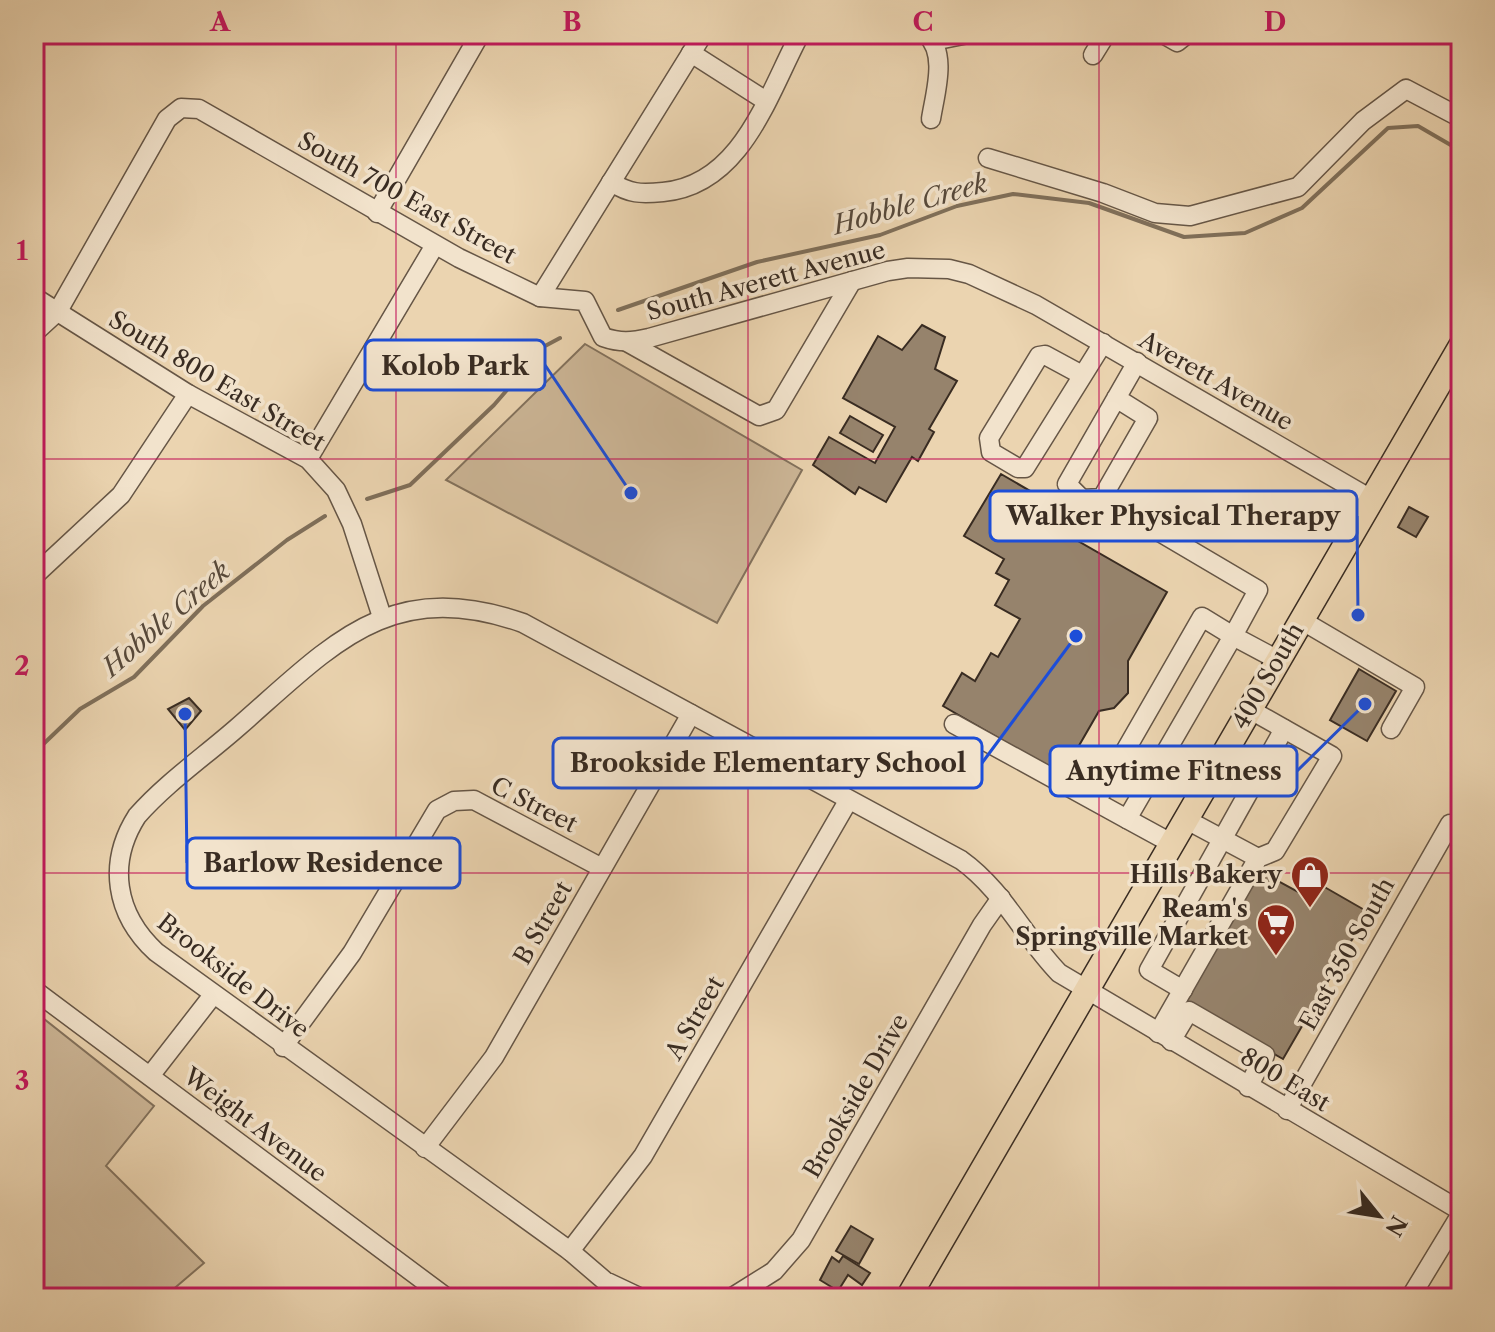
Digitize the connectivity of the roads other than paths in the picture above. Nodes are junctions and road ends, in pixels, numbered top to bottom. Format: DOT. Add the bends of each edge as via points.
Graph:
graph roads {
  1 [pos="480,34"];
  2 [pos="703,34"];
  3 [pos="800,34"];
  4 [pos="968,34"];
  5 [pos="1106,34"];
  6 [pos="1163,34"];
  7 [pos="1187,34"];
  8 [pos="930,37"];
  9 [pos="691,53"];
  10 [pos="1093,55"];
  11 [pos="766,101"];
  12 [pos="1461,118"];
  13 [pos="931,119"];
  14 [pos="988,158"];
  15 [pos="611,182"];
  16 [pos="377,213"];
  17 [pos="435,245"];
  18 [pos="852,281"];
  19 [pos="34,297"];
  20 [pos="540,297"];
  21 [pos="1036,305"];
  22 [pos="58,311"];
  23 [pos="601,331"];
  24 [pos="34,333"];
  25 [pos="627,342"];
  26 [pos="1103,343"];
  27 [pos="1461,346"];
  28 [pos="1137,362"];
  29 [pos="1082,375"];
  30 [pos="188,394"];
  31 [pos="1116,398"];
  32 [pos="308,459"];
  33 [pos="1102,498"];
  34 [pos="1371,499"];
  35 [pos="34,576"];
  36 [pos="382,617"];
  37 [pos="1301,620"];
  38 [pos="1233,636"];
  39 [pos="1278,660"];
  40 [pos="1249,709"];
  41 [pos="691,714"];
  42 [pos="954,724"];
  43 [pos="1284,729"];
  44 [pos="1391,729"];
  45 [pos="1097,800"];
  46 [pos="848,801"];
  47 [pos="1127,819"];
  48 [pos="1185,819"];
  49 [pos="1450,824"];
  50 [pos="1223,838"];
  51 [pos="1171,843"];
  52 [pos="1258,858"];
  53 [pos="602,868"];
  54 [pos="1001,898"];
  55 [pos="1085,989"];
  56 [pos="34,990"];
  57 [pos="1183,990"];
  58 [pos="213,995"];
  59 [pos="1165,1037"];
  60 [pos="283,1047"];
  61 [pos="150,1076"];
  62 [pos="1248,1087"];
  63 [pos="1287,1110"];
  64 [pos="425,1148"];
  65 [pos="1461,1213"];
  66 [pos="570,1251"];
  67 [pos="447,1298"];
  68 [pos="641,1298"];
  69 [pos="731,1298"];
  70 [pos="908,1298"];
  71 [pos="1410,1298"];
  1 -- 16 [label="street"];
  2 -- 9 [label="street"];
  3 -- 11 [label="street"];
  4 -- 8 [label="street"];
  5 -- 10 [label="street"];
  6 -- 7 [label="street" via="1177,42"];
  8 -- 13 [label="street" via="939,64"];
  9 -- 11 [label="street"];
  9 -- 15 [label="street"];
  11 -- 15 [label="street" via="736,151 715,174 695,185 630,194"];
  12 -- 14 [label="street" via="1406,89 1363,121 1298,187 1190,216 1155,213"];
  15 -- 20 [label="street"];
  16 -- 17 [label="street, South 700 East Street"];
  16 -- 22 [label="street, South 700 East Street" via="199,109 181,108 167,119"];
  17 -- 20 [label="street, South 700 East Street"];
  17 -- 32 [label="street"];
  18 -- 21 [label="street, South Averett Avenue" via="908,268 949,269"];
  18 -- 25 [label="street, South Averett Avenue"];
  18 -- 25 [label="street" via="776,410 768,415 759,416"];
  19 -- 22 [label="street, South 800 East Street"];
  20 -- 23 [label="street, South 700 East Street" via="585,301"];
  21 -- 26 [label="street, Averett Avenue"];
  22 -- 24 [label="street"];
  22 -- 30 [label="street, South 800 East Street"];
  23 -- 25 [label="street, South Averett Avenue" via="603,337"];
  26 -- 28 [label="street, Averett Avenue"];
  26 -- 29 [label="street"];
  27 -- 34 [label="main road, 400 South"];
  28 -- 31 [label="street"];
  28 -- 34 [label="street, Averett Avenue"];
  29 -- 29 [label="street" via="1025,468 991,452 989,438 1039,356"];
  30 -- 32 [label="street, South 800 East Street"];
  30 -- 35 [label="street" via="121,495"];
  31 -- 33 [label="street" via="1148,418"];
  31 -- 33 [label="street" via="1067,484 1082,499"];
  32 -- 36 [label="street, South 800 East Street" via="336,490 352,524"];
  33 -- 38 [label="street" via="1258,590"];
  34 -- 37 [label="main road, 400 South"];
  36 -- 41 [label="street, Brookside Drive" via="461,608 508,618"];
  36 -- 58 [label="street, Brookside Drive" via="330,647 156,796 130,827 118,881 129,920 156,952"];
  37 -- 39 [label="main road, 400 South"];
  37 -- 44 [label="street" via="1415,687"];
  38 -- 39 [label="street"];
  38 -- 45 [label="street" via="1202,617"];
  38 -- 47 [label="street"];
  39 -- 40 [label="main road, 400 South"];
  40 -- 43 [label="street"];
  40 -- 48 [label="main road, 400 South"];
  41 -- 46 [label="street, Brookside Drive"];
  41 -- 53 [label="street, B Street"];
  42 -- 45 [label="street"];
  43 -- 50 [label="street"];
  43 -- 52 [label="street" via="1332,756 1275,851"];
  45 -- 47 [label="street"];
  46 -- 54 [label="street, Brookside Drive" via="961,860 984,876"];
  46 -- 66 [label="street, A Street" via="643,1156"];
  47 -- 51 [label="street"];
  48 -- 50 [label="street"];
  48 -- 51 [label="main road, 400 South"];
  49 -- 63 [label="street, East 350 South"];
  50 -- 52 [label="street"];
  50 -- 57 [label="street" via="1149,970"];
  51 -- 55 [label="main road, 400 South"];
  52 -- 57 [label="street"];
  53 -- 60 [label="street, C Street" via="474,800 454,801 437,810 352,953"];
  53 -- 64 [label="street, B Street" via="494,1057"];
  54 -- 55 [label="street, Brookside Drive" via="1037,950"];
  54 -- 69 [label="street, Brookside Drive" via="789,1258"];
  55 -- 59 [label="street, 800 East"];
  55 -- 70 [label="main road, 400 South"];
  56 -- 61 [label="street, Weight Avenue"];
  57 -- 59 [label="street"];
  58 -- 60 [label="street, Brookside Drive"];
  58 -- 61 [label="street"];
  59 -- 62 [label="street, 800 East"];
  59 -- 62 [label="street" via="1189,1011 1265,1055"];
  60 -- 64 [label="street, Brookside Drive"];
  61 -- 67 [label="street, Weight Avenue"];
  62 -- 63 [label="street, 800 East"];
  63 -- 65 [label="street, 800 East"];
  64 -- 66 [label="street, Brookside Drive"];
  65 -- 71 [label="street"];
  66 -- 68 [label="street, Brookside Drive" via="605,1281"];
}
